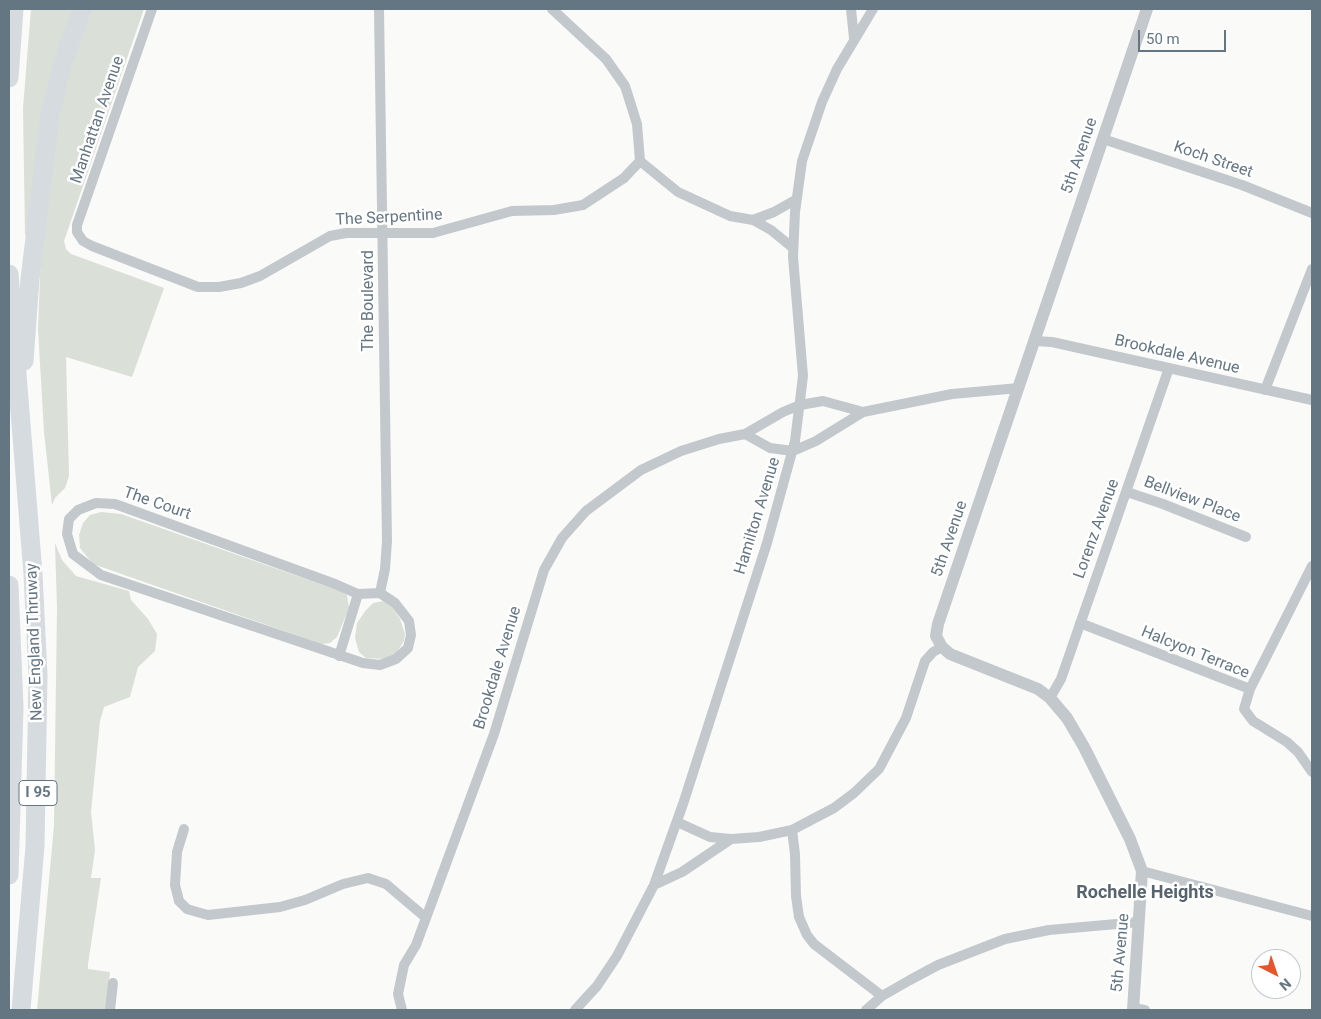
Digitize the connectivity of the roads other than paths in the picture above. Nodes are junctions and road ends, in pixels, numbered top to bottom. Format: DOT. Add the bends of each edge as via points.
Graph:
graph roads {
  1 [pos="14,9"];
  2 [pos="82,9"];
  3 [pos="152,9"];
  4 [pos="379,9"];
  5 [pos="552,9"];
  6 [pos="851,9"];
  7 [pos="873,9"];
  8 [pos="1147,9"];
  9 [pos="854,38"];
  10 [pos="9,78"];
  11 [pos="1103,139"];
  12 [pos="640,161"];
  13 [pos="797,199"];
  14 [pos="1312,213"];
  15 [pos="753,220"];
  16 [pos="384,234"];
  17 [pos="83,241"];
  18 [pos="793,248"];
  19 [pos="1312,269"];
  20 [pos="9,274"];
  21 [pos="1035,341"];
  22 [pos="1169,368"];
  23 [pos="1019,388"];
  24 [pos="1265,390"];
  25 [pos="1312,400"];
  26 [pos="800,405"];
  27 [pos="863,412"];
  28 [pos="20,420"];
  29 [pos="746,434"];
  30 [pos="793,451"];
  31 [pos="1127,492"];
  32 [pos="1246,537"];
  33 [pos="1312,566"];
  34 [pos="9,585"];
  35 [pos="380,593"];
  36 [pos="358,594"];
  37 [pos="1080,623"];
  38 [pos="942,647"];
  39 [pos="339,656"];
  40 [pos="1250,689"];
  41 [pos="1050,698"];
  42 [pos="1312,772"];
  43 [pos="677,822"];
  44 [pos="184,829"];
  45 [pos="792,830"];
  46 [pos="731,839"];
  47 [pos="1142,871"];
  48 [pos="9,875"];
  49 [pos="654,885"];
  50 [pos="1312,916"];
  51 [pos="425,917"];
  52 [pos="1139,922"];
  53 [pos="113,983"];
  54 [pos="882,996"];
  55 [pos="21,1010"];
  56 [pos="110,1010"];
  57 [pos="402,1010"];
  58 [pos="576,1010"];
  59 [pos="866,1010"];
  60 [pos="1137,1010"];
  1 -- 10 [label="highway"];
  2 -- 28 [label="highway" via="63,62 50,115 30,279"];
  3 -- 17 [label="street, Manhattan Avenue" via="77,225 78,236"];
  4 -- 16 [label="street, The Boulevard"];
  5 -- 12 [label="street" via="606,59 625,86 638,124"];
  6 -- 9 [label="street"];
  7 -- 9 [label="street, Hamilton Avenue"];
  8 -- 11 [label="street, 5th Avenue"];
  9 -- 13 [label="street, Hamilton Avenue" via="822,102 802,160"];
  11 -- 14 [label="street, Koch Street" via="1242,184"];
  11 -- 21 [label="street, 5th Avenue"];
  12 -- 15 [label="street" via="678,192 730,216"];
  12 -- 16 [label="street, The Serpentine" via="624,178 583,205 554,210 512,211 433,233"];
  13 -- 15 [label="street"];
  13 -- 18 [label="street, Hamilton Avenue"];
  15 -- 18 [label="street"];
  16 -- 17 [label="street, The Serpentine" via="330,236 260,276 219,287 198,287"];
  16 -- 35 [label="street, The Boulevard" via="387,541 386,569"];
  18 -- 26 [label="street, Hamilton Avenue" via="803,367"];
  19 -- 24 [label="street"];
  20 -- 28 [label="highway, New England Thruway / I 95"];
  21 -- 22 [label="street, Brookdale Avenue"];
  21 -- 23 [label="street, 5th Avenue"];
  22 -- 24 [label="street, Brookdale Avenue"];
  22 -- 31 [label="street, Lorenz Avenue"];
  23 -- 27 [label="street, Brookdale Avenue" via="952,394"];
  23 -- 38 [label="street, 5th Avenue" via="938,624 936,636"];
  24 -- 25 [label="street, Brookdale Avenue"];
  26 -- 27 [label="street, Brookdale Avenue" via="823,401"];
  26 -- 29 [label="street, Brookdale Avenue"];
  26 -- 30 [label="street, Hamilton Avenue"];
  27 -- 30 [label="street, Brookdale Avenue"];
  28 -- 55 [label="highway, New England Thruway / I 95" via="36,616 39,719 35,855"];
  29 -- 30 [label="street" via="770,448"];
  29 -- 51 [label="street, Brookdale Avenue" via="681,451 641,470 586,511 562,538 544,570 494,734"];
  30 -- 43 [label="street, Hamilton Avenue"];
  31 -- 32 [label="street, Bellview Place"];
  31 -- 37 [label="street, Lorenz Avenue"];
  33 -- 40 [label="street"];
  34 -- 48 [label="highway, New England Thruway / I 95" via="14,708"];
  35 -- 36 [label="street, The Court"];
  35 -- 39 [label="street, The Court" via="395,603 409,622 408,648 396,659 380,665 363,664"];
  36 -- 39 [label="street"];
  36 -- 39 [label="street, The Court" via="115,504 84,506 69,518 66,534 73,554 102,575"];
  37 -- 40 [label="street, Halcyon Terrace"];
  37 -- 41 [label="street, Lorenz Avenue" via="1061,679"];
  38 -- 41 [label="street, 5th Avenue" via="965,661 1038,689"];
  38 -- 45 [label="street" via="925,661 906,718 879,769 834,808"];
  40 -- 42 [label="street, Halcyon Terrace" via="1245,703 1247,715 1287,742"];
  41 -- 47 [label="street, 5th Avenue" via="1068,718 1084,746"];
  43 -- 46 [label="street" via="710,837"];
  43 -- 49 [label="street, Hamilton Avenue"];
  44 -- 51 [label="street" via="177,852 175,885 179,901 187,909 208,915 280,906 368,878 386,884"];
  45 -- 46 [label="street"];
  45 -- 54 [label="street" via="796,896 807,935"];
  46 -- 49 [label="street" via="682,872"];
  47 -- 50 [label="street"];
  47 -- 52 [label="street, 5th Avenue"];
  49 -- 58 [label="street, Hamilton Avenue" via="617,956"];
  51 -- 57 [label="street, Brookdale Avenue" via="416,945 404,965 398,994"];
  52 -- 54 [label="street" via="1049,930 1005,939 938,965"];
  52 -- 60 [label="street, 5th Avenue"];
  53 -- 56 [label="street"];
  54 -- 59 [label="street"];
}
